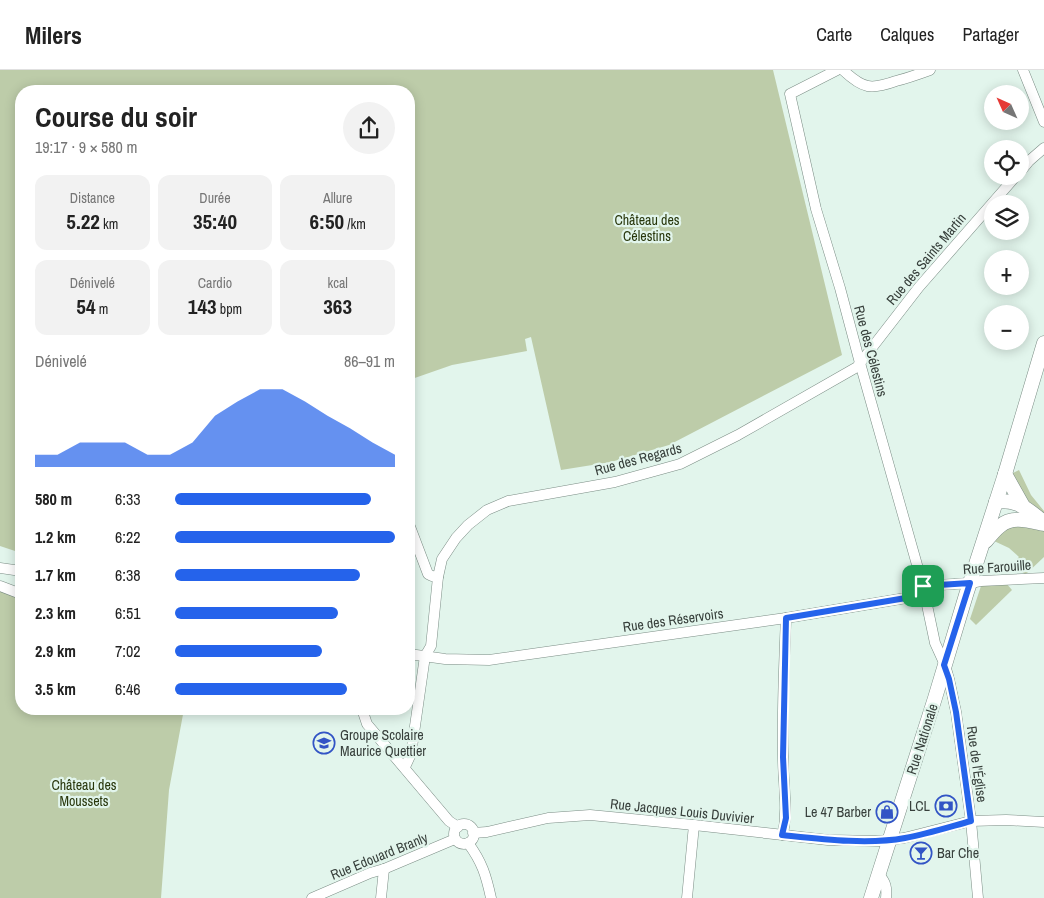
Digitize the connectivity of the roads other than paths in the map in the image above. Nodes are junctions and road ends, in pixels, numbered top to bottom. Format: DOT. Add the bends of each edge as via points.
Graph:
graph roads {
  1 [pos="837,70"];
  2 [pos="843,70"];
  3 [pos="930,70"];
  4 [pos="1023,70"];
  5 [pos="1044,122"];
  6 [pos="1044,148"];
  7 [pos="1029,162"];
  8 [pos="1008,185"];
  9 [pos="1044,343"];
  10 [pos="1044,359"];
  11 [pos="860,363"];
  12 [pos="1014,446"];
  13 [pos="1005,474"];
  14 [pos="996,502"];
  15 [pos="1023,506"];
  16 [pos="1018,519"];
  17 [pos="1044,523"];
  18 [pos="415,540"];
  19 [pos="982,546"];
  20 [pos="0,568"];
  21 [pos="15,570"];
  22 [pos="438,577"];
  23 [pos="1044,578"];
  24 [pos="970,583"];
  25 [pos="0,586"];
  26 [pos="924,591"];
  27 [pos="15,592"];
  28 [pos="786,618"];
  29 [pos="415,655"];
  30 [pos="425,656"];
  31 [pos="944,665"];
  32 [pos="364,715"];
  33 [pos="405,767"];
  34 [pos="971,821"];
  35 [pos="1044,822"];
  36 [pos="694,825"];
  37 [pos="458,827"];
  38 [pos="474,833"];
  39 [pos="782,835"];
  40 [pos="455,839"];
  41 [pos="890,840"];
  42 [pos="468,843"];
  43 [pos="384,869"];
  44 [pos="878,876"];
  45 [pos="312,898"];
  46 [pos="381,898"];
  47 [pos="491,898"];
  48 [pos="687,898"];
  49 [pos="871,898"];
  50 [pos="886,898"];
  51 [pos="978,898"];
  1 -- 11 [label="street, Rue des Célestins" via="790,94 816,209"];
  2 -- 3 [label="street" via="852,79 872,87"];
  4 -- 5 [label="street"];
  6 -- 7 [label="street"];
  8 -- 11 [label="street, Rue des Saints Martin" via="919,287"];
  9 -- 12 [label="main road"];
  10 -- 12 [label="main road"];
  11 -- 22 [label="street, Rue des Regards" via="738,435 680,464 615,482 508,501 488,510 456,538 442,559"];
  11 -- 26 [label="street, Rue des Célestins"];
  12 -- 13 [label="main road, Rue Nationale"];
  13 -- 14 [label="main road, Rue Nationale"];
  13 -- 15 [label="main road"];
  14 -- 15 [label="main road" via="1011,501"];
  14 -- 16 [label="main road"];
  14 -- 19 [label="main road, Rue Nationale"];
  15 -- 17 [label="main road"];
  16 -- 17 [label="main road"];
  16 -- 19 [label="main road" via="999,526"];
  18 -- 22 [label="street" via="428,574"];
  19 -- 24 [label="main road, Rue Nationale"];
  20 -- 21 [label="street"];
  22 -- 30 [label="street, Rue des Regards" via="431,646"];
  23 -- 24 [label="street, Rue Farouille"];
  24 -- 26 [label="street, Rue Farouille"];
  24 -- 31 [label="main road, Rue Nationale"];
  25 -- 27 [label="street"];
  26 -- 28 [label="street, Rue des Réservoirs"];
  26 -- 31 [label="street, Rue des Célestins" via="935,643"];
  28 -- 30 [label="street, Rue des Réservoirs" via="488,660"];
  28 -- 39 [label="street" via="783,757 786,818"];
  29 -- 30 [label="street, Rue des Réservoirs"];
  30 -- 33 [label="street, Rue des Regards" via="411,754"];
  31 -- 34 [label="street, Rue de l'Église" via="956,712"];
  31 -- 41 [label="main road, Rue Nationale"];
  32 -- 33 [label="street" via="367,724"];
  33 -- 37 [label="street"];
  34 -- 35 [label="street, Rue Jacques Louis Duvivier"];
  34 -- 41 [label="street, Rue Jacques Louis Duvivier"];
  34 -- 51 [label="street, Rue de l'Église"];
  36 -- 38 [label="street, Rue Jacques Louis Duvivier" via="590,816 548,818"];
  36 -- 39 [label="street, Rue Jacques Louis Duvivier"];
  36 -- 48 [label="street"];
  37 -- 38 [label="street" via="469,826"];
  37 -- 40 [label="street" via="454,832"];
  38 -- 42 [label="street"];
  39 -- 41 [label="street, Rue Jacques Louis Duvivier" via="828,840"];
  40 -- 42 [label="street"];
  40 -- 43 [label="street, Rue Edouard Branly"];
  41 -- 44 [label="main road, Rue Nationale"];
  42 -- 47 [label="street" via="485,872"];
  43 -- 45 [label="street, Rue Edouard Branly"];
  43 -- 46 [label="street"];
  44 -- 49 [label="main road, Rue Nationale"];
  44 -- 50 [label="street" via="884,881"];
}
